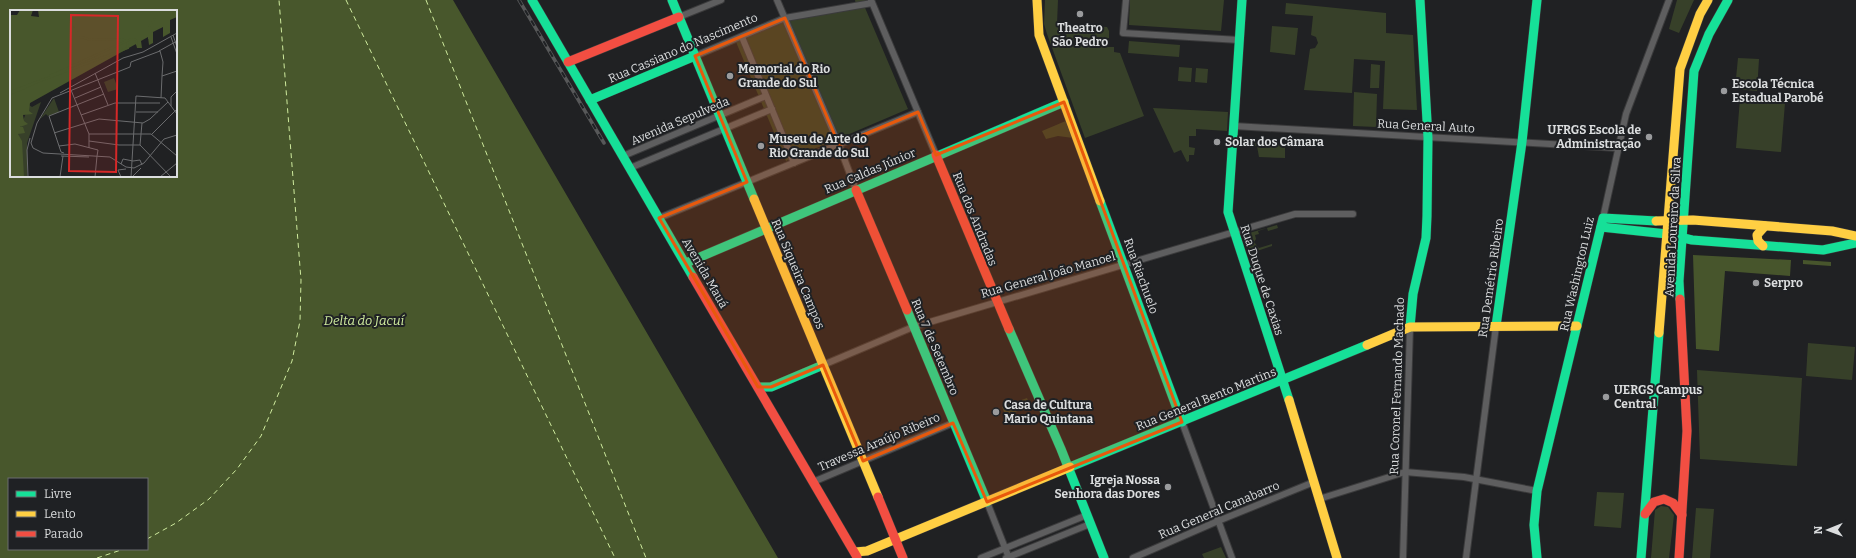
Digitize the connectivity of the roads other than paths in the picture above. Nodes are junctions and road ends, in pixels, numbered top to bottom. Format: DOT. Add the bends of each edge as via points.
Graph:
graph roads {
  1 [pos="532,0"];
  2 [pos="672,0"];
  3 [pos="721,0"];
  4 [pos="777,0"];
  5 [pos="1037,0"];
  6 [pos="1126,0"];
  7 [pos="1242,0"];
  8 [pos="1420,0"];
  9 [pos="1537,0"];
  10 [pos="1669,0"];
  11 [pos="1708,0"];
  12 [pos="1728,0"];
  13 [pos="871,1"];
  14 [pos="679,17"];
  15 [pos="785,18"];
  16 [pos="742,37"];
  17 [pos="1239,40"];
  18 [pos="695,56"];
  19 [pos="568,62"];
  20 [pos="766,96"];
  21 [pos="590,100"];
  22 [pos="1064,102"];
  23 [pos="751,103"];
  24 [pos="736,109"];
  25 [pos="772,109"];
  26 [pos="918,112"];
  27 [pos="720,116"];
  28 [pos="756,116"];
  29 [pos="742,122"];
  30 [pos="1234,126"];
  31 [pos="725,129"];
  32 [pos="1428,138"];
  33 [pos="1522,142"];
  34 [pos="839,145"];
  35 [pos="1618,148"];
  36 [pos="936,155"];
  37 [pos="623,156"];
  38 [pos="794,163"];
  39 [pos="630,168"];
  40 [pos="747,182"];
  41 [pos="856,190"];
  42 [pos="1353,214"];
  43 [pos="659,218"];
  44 [pos="1603,218"];
  45 [pos="1684,220"];
  46 [pos="1668,222"];
  47 [pos="1765,226"];
  48 [pos="766,228"];
  49 [pos="1601,228"];
  50 [pos="1234,232"];
  51 [pos="1839,232"];
  52 [pos="1668,234"];
  53 [pos="1856,236"];
  54 [pos="1682,238"];
  55 [pos="1856,243"];
  56 [pos="1763,246"];
  57 [pos="1839,247"];
  58 [pos="686,263"];
  59 [pos="1124,265"];
  60 [pos="996,302"];
  61 [pos="1410,326"];
  62 [pos="1496,326"];
  63 [pos="1577,326"];
  64 [pos="914,327"];
  65 [pos="823,365"];
  66 [pos="1283,380"];
  67 [pos="758,387"];
  68 [pos="1182,422"];
  69 [pos="953,423"];
  70 [pos="863,461"];
  71 [pos="1067,468"];
  72 [pos="1406,472"];
  73 [pos="1477,479"];
  74 [pos="813,482"];
  75 [pos="1314,482"];
  76 [pos="1537,491"];
  77 [pos="1319,499"];
  78 [pos="987,502"];
  79 [pos="1645,515"];
  80 [pos="1682,515"];
  81 [pos="1088,519"];
  82 [pos="1218,521"];
  83 [pos="1045,532"];
  84 [pos="895,539"];
  85 [pos="1049,541"];
  86 [pos="1005,548"];
  87 [pos="856,555"];
  88 [pos="903,558"];
  89 [pos="981,558"];
  90 [pos="1008,558"];
  91 [pos="1104,558"];
  92 [pos="1133,558"];
  93 [pos="1232,558"];
  94 [pos="1337,558"];
  95 [pos="1403,558"];
  96 [pos="1466,558"];
  97 [pos="1537,558"];
  98 [pos="1641,558"];
  99 [pos="1679,558"];
  1 -- 19 [label="street, Avenida Mauá"];
  2 -- 14 [label="street, Rua Siqueira Campos"];
  3 -- 14 [label="street"];
  4 -- 15 [label="street"];
  5 -- 22 [label="street, Rua Riachuelo" via="1040,35"];
  6 -- 17 [label="street" via="1123,33"];
  7 -- 17 [label="street, Rua Duque de Caxias"];
  8 -- 32 [label="street, Rua Coronel Fernando Machado"];
  9 -- 33 [label="street, Rua Demétrio Ribeiro"];
  10 -- 35 [label="street, Rua Washington Luiz" via="1631,98"];
  11 -- 46 [label="street, Avenida Loureiro da Silva" via="1700,14 1680,69"];
  12 -- 45 [label="street, Avenida Loureiro da Silva" via="1708,34 1694,71"];
  13 -- 15 [label="street, Rua Cassiano do Nascimento"];
  13 -- 26 [label="street, Rua dos Andradas"];
  14 -- 18 [label="street, Rua Siqueira Campos"];
  14 -- 19 [label="street"];
  15 -- 16 [label="street, Rua Cassiano do Nascimento"];
  15 -- 34 [label="street, Rua 7 de Setembro"];
  16 -- 18 [label="street, Rua Cassiano do Nascimento"];
  16 -- 20 [label="street"];
  17 -- 30 [label="street, Rua Duque de Caxias"];
  18 -- 21 [label="street, Rua Cassiano do Nascimento"];
  18 -- 27 [label="street, Rua Siqueira Campos"];
  19 -- 21 [label="street, Avenida Mauá"];
  20 -- 23 [label="street, Avenida Sepulveda"];
  20 -- 25 [label="street"];
  21 -- 37 [label="street, Avenida Mauá"];
  22 -- 36 [label="street, Rua Caldas Júnior"];
  22 -- 59 [label="street, Rua Riachuelo"];
  23 -- 24 [label="street, Avenida Sepulveda"];
  23 -- 28 [label="street"];
  24 -- 27 [label="street, Avenida Sepulveda"];
  24 -- 29 [label="street"];
  25 -- 28 [label="street, Avenida Sepulveda"];
  25 -- 38 [label="street"];
  26 -- 34 [label="street"];
  26 -- 36 [label="street, Rua dos Andradas"];
  27 -- 31 [label="street, Rua Siqueira Campos"];
  27 -- 37 [label="street, Avenida Sepulveda"];
  28 -- 29 [label="street, Avenida Sepulveda"];
  29 -- 31 [label="street, Avenida Sepulveda"];
  30 -- 32 [label="street, Rua General Auto"];
  30 -- 50 [label="street, Rua Duque de Caxias" via="1228,212"];
  31 -- 39 [label="street, Avenida Sepulveda"];
  31 -- 40 [label="street, Rua Siqueira Campos"];
  32 -- 33 [label="street, Rua General Auto"];
  32 -- 61 [label="street, Rua Coronel Fernando Machado" via="1426,238 1413,294"];
  33 -- 35 [label="street, Rua General Auto"];
  33 -- 62 [label="street, Rua Demétrio Ribeiro"];
  34 -- 38 [label="street"];
  34 -- 41 [label="street, Rua 7 de Setembro"];
  35 -- 44 [label="street, Rua Washington Luiz"];
  36 -- 41 [label="street, Rua Caldas Júnior"];
  36 -- 60 [label="street, Rua dos Andradas"];
  37 -- 39 [label="street, Avenida Mauá"];
  38 -- 40 [label="street"];
  39 -- 43 [label="street, Avenida Mauá"];
  40 -- 43 [label="street"];
  40 -- 48 [label="street, Rua Siqueira Campos"];
  41 -- 48 [label="street, Rua Caldas Júnior"];
  41 -- 64 [label="street, Rua 7 de Setembro"];
  42 -- 50 [label="street, Rua General João Manoel" via="1295,214"];
  43 -- 58 [label="street, Avenida Mauá"];
  44 -- 46 [label="street"];
  44 -- 49 [label="street, Rua Washington Luiz"];
  45 -- 46 [label="street"];
  45 -- 47 [label="street"];
  45 -- 54 [label="street, Avenida Loureiro da Silva"];
  46 -- 52 [label="street, Avenida Loureiro da Silva"];
  47 -- 51 [label="street"];
  47 -- 56 [label="street" via="1758,231 1757,236"];
  48 -- 58 [label="street, Rua Caldas Júnior"];
  48 -- 65 [label="street, Rua Siqueira Campos"];
  49 -- 52 [label="street"];
  49 -- 63 [label="street, Rua Washington Luiz"];
  50 -- 59 [label="street, Rua General João Manoel"];
  50 -- 66 [label="street, Rua Duque de Caxias"];
  51 -- 53 [label="street"];
  51 -- 57 [label="street" via="1843,238"];
  52 -- 54 [label="street"];
  52 -- 79 [label="street, Avenida Loureiro da Silva"];
  54 -- 56 [label="street"];
  54 -- 80 [label="street, Avenida Loureiro da Silva" via="1679,281 1688,431"];
  55 -- 57 [label="street"];
  56 -- 57 [label="street" via="1823,250"];
  58 -- 67 [label="street, Avenida Mauá"];
  59 -- 60 [label="street, Rua General João Manoel"];
  59 -- 68 [label="street, Rua Riachuelo"];
  60 -- 64 [label="street, Rua General João Manoel"];
  60 -- 71 [label="street, Rua dos Andradas"];
  61 -- 62 [label="street, Rua General Bento Martins"];
  61 -- 66 [label="street, Rua General Bento Martins"];
  61 -- 72 [label="street, Rua Coronel Fernando Machado"];
  62 -- 63 [label="street, Rua General Bento Martins"];
  62 -- 73 [label="street, Rua Demétrio Ribeiro"];
  63 -- 76 [label="street, Rua Washington Luiz"];
  64 -- 65 [label="street, Rua General João Manoel"];
  64 -- 69 [label="street, Rua 7 de Setembro"];
  65 -- 67 [label="street, Rua General João Manoel" via="771,387"];
  65 -- 70 [label="street, Rua Siqueira Campos"];
  66 -- 68 [label="street, Rua General Bento Martins"];
  66 -- 75 [label="street, Rua Duque de Caxias"];
  67 -- 74 [label="street, Avenida Mauá"];
  68 -- 71 [label="street, Rua General Bento Martins"];
  68 -- 82 [label="street, Rua Riachuelo"];
  69 -- 70 [label="street, Travessa Araújo Ribeiro"];
  69 -- 78 [label="street, Rua 7 de Setembro"];
  70 -- 74 [label="street, Travessa Araújo Ribeiro"];
  70 -- 84 [label="street, Rua Siqueira Campos"];
  71 -- 78 [label="street, Rua General Bento Martins"];
  71 -- 81 [label="street, Rua dos Andradas"];
  72 -- 73 [label="street"];
  72 -- 77 [label="street"];
  72 -- 95 [label="street, Rua Coronel Fernando Machado"];
  73 -- 76 [label="street"];
  73 -- 96 [label="street, Rua Demétrio Ribeiro"];
  74 -- 87 [label="street, Avenida Mauá"];
  75 -- 77 [label="street, Rua Duque de Caxias"];
  75 -- 82 [label="street, Rua General Canabarro"];
  76 -- 97 [label="street, Rua Washington Luiz" via="1534,524"];
  77 -- 94 [label="street, Rua Duque de Caxias"];
  78 -- 84 [label="street, Rua General Bento Martins"];
  78 -- 86 [label="street, Rua 7 de Setembro"];
  79 -- 80 [label="street" via="1654,502 1664,499 1673,503"];
  79 -- 98 [label="street, Avenida Loureiro da Silva"];
  80 -- 99 [label="street, Avenida Loureiro da Silva"];
  81 -- 83 [label="street"];
  81 -- 85 [label="street"];
  81 -- 91 [label="street, Rua dos Andradas"];
  82 -- 92 [label="street, Rua General Canabarro"];
  82 -- 93 [label="street, Rua Riachuelo"];
  83 -- 85 [label="street"];
  83 -- 86 [label="street"];
  84 -- 87 [label="street, Rua General Bento Martins"];
  84 -- 88 [label="street, Rua Siqueira Campos"];
  85 -- 90 [label="street"];
  86 -- 89 [label="street"];
  86 -- 90 [label="street, Rua 7 de Setembro"];
}
